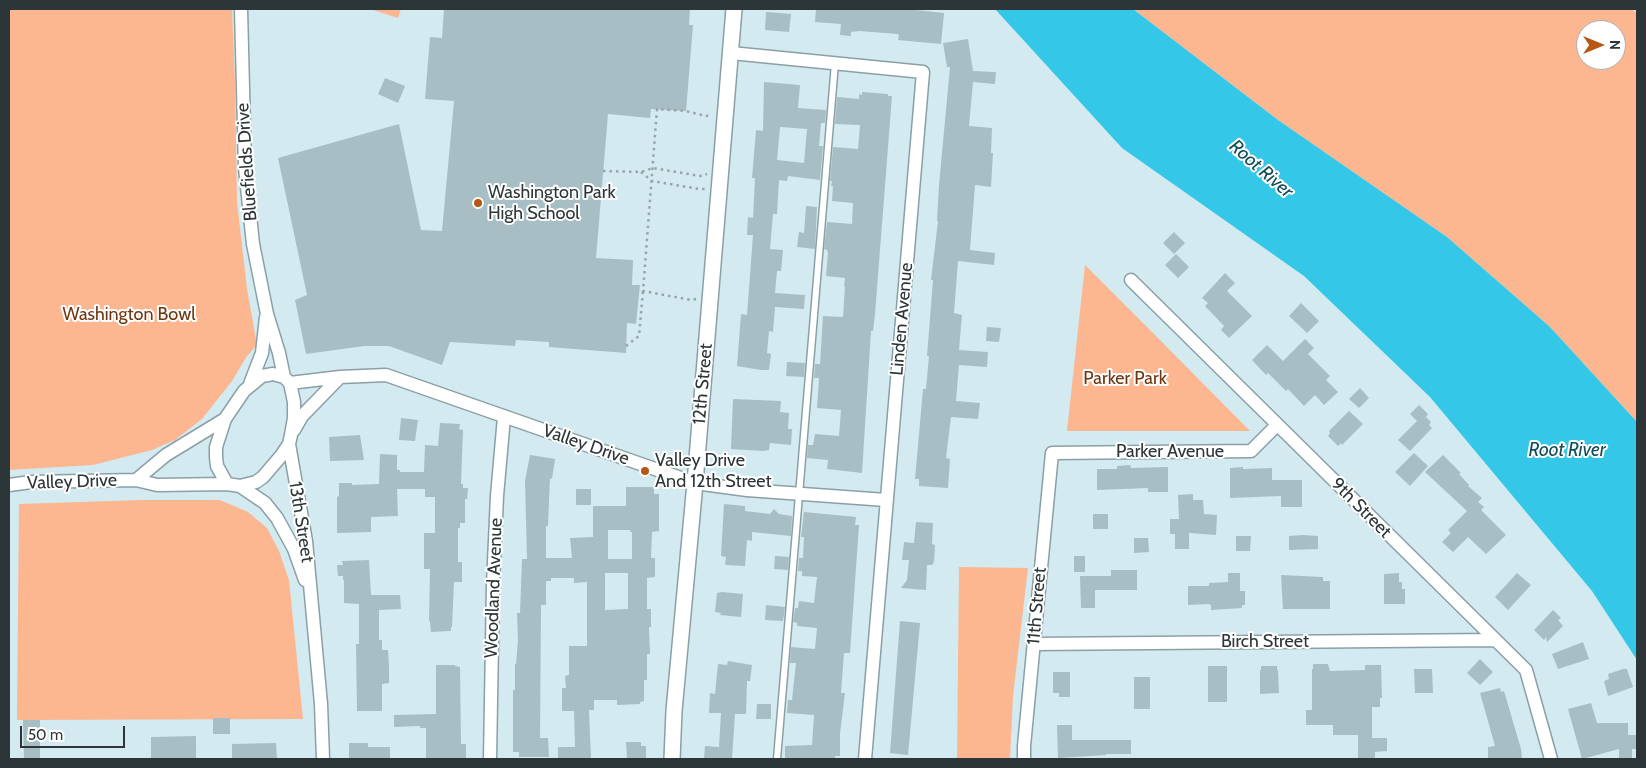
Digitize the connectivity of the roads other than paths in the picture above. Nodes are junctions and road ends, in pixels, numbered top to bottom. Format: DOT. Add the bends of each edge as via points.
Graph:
graph roads {
  1 [pos="241,9"];
  2 [pos="734,9"];
  3 [pos="731,53"];
  4 [pos="835,63"];
  5 [pos="1131,280"];
  6 [pos="267,314"];
  7 [pos="340,377"];
  8 [pos="287,380"];
  9 [pos="250,385"];
  10 [pos="504,417"];
  11 [pos="225,419"];
  12 [pos="1277,425"];
  13 [pos="290,439"];
  14 [pos="1052,453"];
  15 [pos="136,480"];
  16 [pos="695,483"];
  17 [pos="9,485"];
  18 [pos="234,485"];
  19 [pos="798,494"];
  20 [pos="886,500"];
  21 [pos="312,601"];
  22 [pos="1496,640"];
  23 [pos="1034,644"];
  24 [pos="324,759"];
  25 [pos="490,759"];
  26 [pos="672,759"];
  27 [pos="777,759"];
  28 [pos="865,759"];
  29 [pos="1024,759"];
  30 [pos="1551,759"];
  1 -- 6 [label="street, Bluefields Drive" via="245,168 253,244"];
  2 -- 3 [label="street, 12th Street"];
  3 -- 4 [label="street, Linden Avenue"];
  3 -- 16 [label="street, 12th Street"];
  4 -- 19 [label="lane"];
  4 -- 20 [label="street, Linden Avenue" via="924,72"];
  5 -- 12 [label="street, 9th Street"];
  6 -- 8 [label="street, Bluefields Drive"];
  6 -- 9 [label="street, Bluefields Drive" via="262,352"];
  7 -- 8 [label="street, Valley Drive"];
  7 -- 10 [label="street, Valley Drive" via="386,375"];
  7 -- 13 [label="street" via="302,416"];
  8 -- 9 [label="street" via="277,374 269,374"];
  8 -- 13 [label="street" via="294,402"];
  9 -- 11 [label="street"];
  10 -- 16 [label="street, Valley Drive"];
  10 -- 25 [label="street, Woodland Avenue" via="494,564"];
  11 -- 15 [label="street, Valley Drive" via="166,455"];
  11 -- 18 [label="street" via="216,447 217,466"];
  12 -- 14 [label="street, Parker Avenue" via="1251,451"];
  12 -- 22 [label="street, 9th Street"];
  13 -- 18 [label="street" via="263,477 256,482"];
  13 -- 21 [label="street, 13th Street"];
  14 -- 23 [label="street, 11th Street"];
  15 -- 17 [label="street, Valley Drive"];
  15 -- 18 [label="street, Valley Drive" via="157,485"];
  16 -- 19 [label="street, Valley Drive"];
  16 -- 26 [label="street, 12th Street"];
  18 -- 21 [label="street, 13th Street" via="265,503 277,518 294,548"];
  19 -- 20 [label="street, Valley Drive"];
  19 -- 27 [label="lane"];
  20 -- 28 [label="street, Linden Avenue"];
  21 -- 24 [label="street, 13th Street"];
  22 -- 23 [label="street, Birch Street"];
  22 -- 30 [label="street, 9th Street" via="1526,670"];
  23 -- 29 [label="street, 11th Street"];
}
